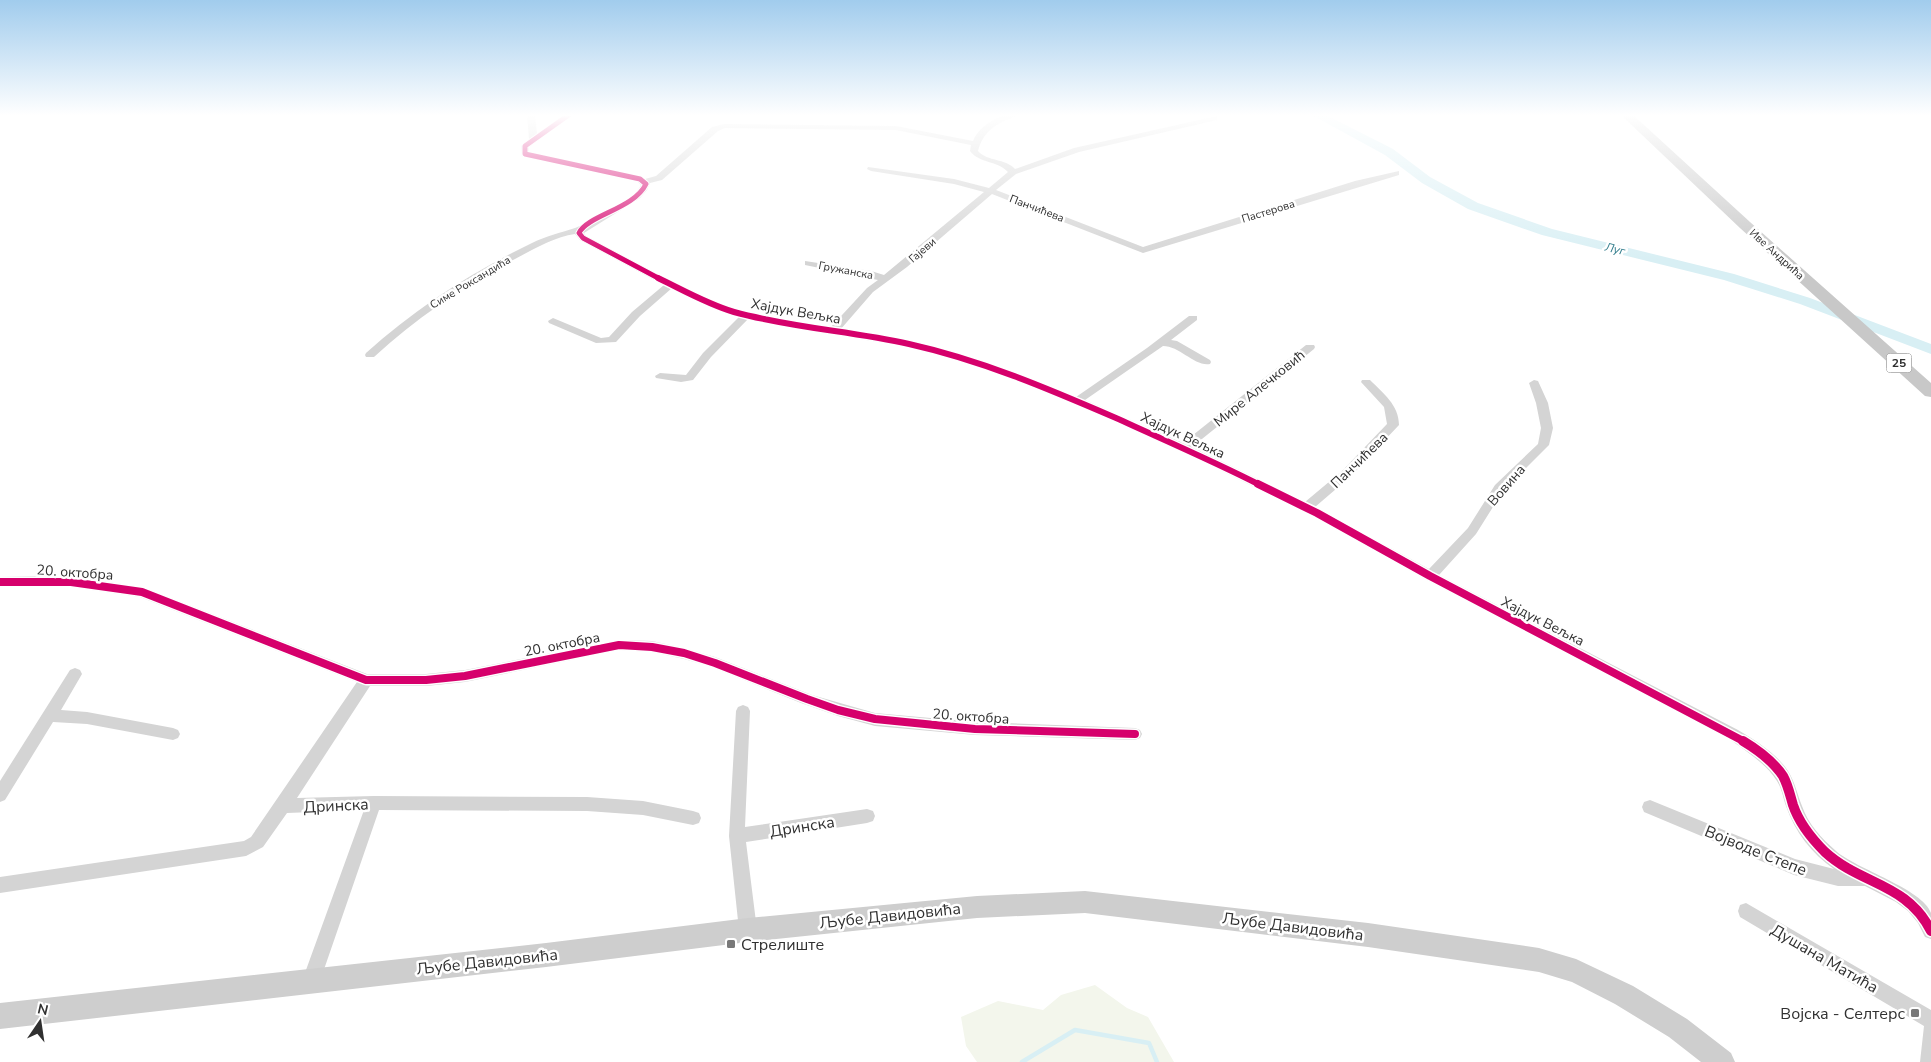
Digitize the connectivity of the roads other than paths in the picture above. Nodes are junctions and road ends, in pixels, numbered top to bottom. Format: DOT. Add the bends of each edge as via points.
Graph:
graph roads {
  1 [pos="566,164"];
  2 [pos="676,164"];
  3 [pos="999,164"];
  4 [pos="1038,164"];
  5 [pos="1678,164"];
  6 [pos="871,169"];
  7 [pos="1013,172"];
  8 [pos="1396,173"];
  9 [pos="646,182"];
  10 [pos="988,192"];
  11 [pos="580,230"];
  12 [pos="1140,250"];
  13 [pos="808,263"];
  14 [pos="885,279"];
  15 [pos="671,284"];
  16 [pos="747,315"];
  17 [pos="1192,318"];
  18 [pos="553,321"];
  19 [pos="834,330"];
  20 [pos="1867,334"];
  21 [pos="1160,343"];
  22 [pos="1310,347"];
  23 [pos="370,354"];
  24 [pos="1206,362"];
  25 [pos="660,376"];
  26 [pos="1366,382"];
  27 [pos="1534,383"];
  28 [pos="1931,392"];
  29 [pos="1077,400"];
  30 [pos="1184,448"];
  31 [pos="1306,508"];
  32 [pos="1430,576"];
  33 [pos="0,582"];
  34 [pos="75,674"];
  35 [pos="366,680"];
  36 [pos="744,711"];
  37 [pos="49,715"];
  38 [pos="173,734"];
  39 [pos="1135,734"];
  40 [pos="0,795"];
  41 [pos="374,803"];
  42 [pos="283,806"];
  43 [pos="1650,806"];
  44 [pos="867,816"];
  45 [pos="693,818"];
  46 [pos="737,836"];
  47 [pos="1865,878"];
  48 [pos="0,885"];
  49 [pos="1746,911"];
  50 [pos="748,930"];
  51 [pos="1931,931"];
  52 [pos="311,981"];
  53 [pos="0,1016"];
  54 [pos="1931,1020"];
  55 [pos="1931,1031"];
  56 [pos="1722,1062"];
  57 [pos="1929,1062"];
  1 -- 9 [label="street"];
  2 -- 9 [label="street" via="659,178"];
  3 -- 7 [label="street"];
  4 -- 7 [label="street, Гајеви"];
  5 -- 20 [label="main road, Иве Андрића / 25"];
  6 -- 10 [label="street, Панчићева" via="954,182"];
  7 -- 10 [label="street, Гајеви"];
  8 -- 12 [label="street, Пастерова"];
  9 -- 11 [label="street" via="642,192"];
  10 -- 12 [label="street, Панчићева" via="1035,206"];
  10 -- 14 [label="street, Гајеви"];
  11 -- 15 [label="street, Хајдук Вељка" via="583,238"];
  11 -- 23 [label="street, Симе Роксандића" via="534,245 447,294"];
  13 -- 14 [label="street, Гружанска"];
  14 -- 19 [label="street, Гајеви" via="870,290"];
  15 -- 16 [label="street, Хајдук Вељка" via="702,300"];
  15 -- 18 [label="street" via="612,340 600,341"];
  16 -- 19 [label="street, Хајдук Вељка"];
  16 -- 25 [label="street" via="689,378"];
  17 -- 21 [label="street"];
  19 -- 29 [label="street, Хајдук Вељка" via="909,344 994,368"];
  20 -- 28 [label="main road, Иве Андрића / 25"];
  21 -- 24 [label="street" via="1173,343"];
  21 -- 29 [label="street"];
  22 -- 30 [label="street, Мире Алечковић"];
  26 -- 31 [label="street, Панчићева" via="1391,409 1393,425 1346,474"];
  27 -- 32 [label="street, Вовина" via="1547,428 1543,445 1499,488 1472,531"];
  29 -- 30 [label="street, Хајдук Вељка"];
  30 -- 31 [label="street, Хајдук Вељка"];
  31 -- 32 [label="street, Хајдук Вељка"];
  32 -- 47 [label="street, Хајдук Вељка" via="1733,734 1766,757 1786,782 1794,808 1810,837 1833,859"];
  33 -- 35 [label="street, 20. октобра" via="76,582 142,592"];
  34 -- 37 [label="street"];
  35 -- 39 [label="street, 20. октобра" via="465,676 619,645 645,644 751,676 826,706 870,718 976,730"];
  35 -- 42 [label="street"];
  36 -- 46 [label="street"];
  37 -- 38 [label="street" via="87,718"];
  37 -- 40 [label="street"];
  41 -- 42 [label="street, Дринска"];
  41 -- 45 [label="street, Дринска" via="587,804 643,808"];
  41 -- 52 [label="street"];
  42 -- 48 [label="street" via="257,842 246,848"];
  43 -- 47 [label="street, Војводе Степе" via="1794,867 1838,878"];
  44 -- 46 [label="street, Дринска"];
  46 -- 50 [label="street"];
  47 -- 51 [label="street, Хајдук Вељка" via="1902,896 1918,908"];
  49 -- 54 [label="street, Душана Матића"];
  50 -- 52 [label="main road, Љубе Давидовића"];
  50 -- 56 [label="main road, Љубе Давидовића" via="978,907 1085,902 1395,938 1521,957 1576,971 1650,1009"];
  52 -- 53 [label="main road, Љубе Давидовића"];
  55 -- 57 [label="street"];
}
